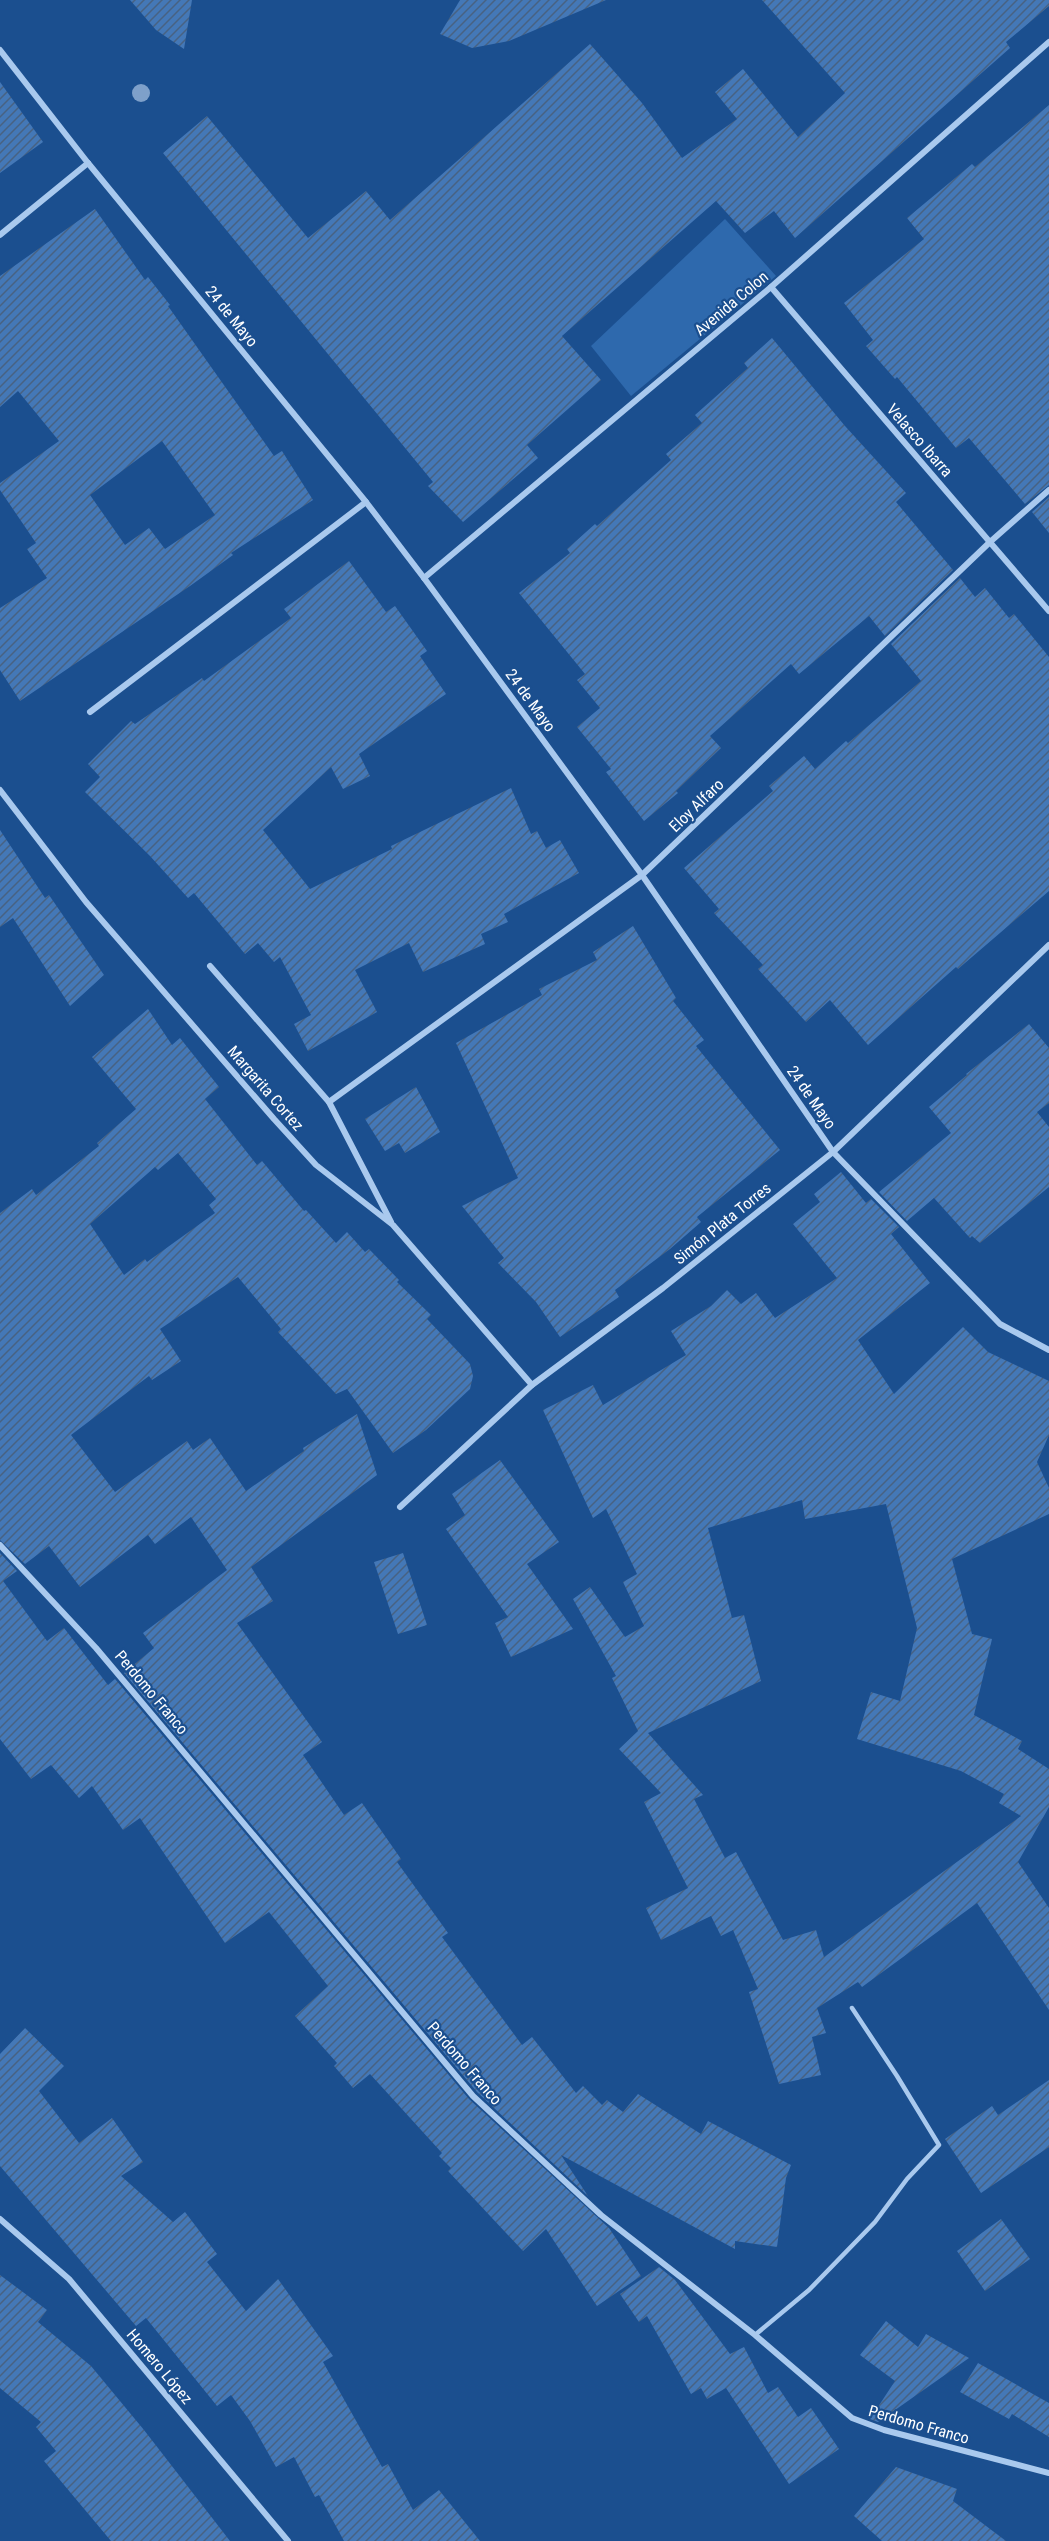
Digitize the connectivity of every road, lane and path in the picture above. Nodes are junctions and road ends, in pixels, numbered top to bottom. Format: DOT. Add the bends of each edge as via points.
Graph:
graph roads {
  1 [pos="1049,42"];
  2 [pos="0,51"];
  3 [pos="88,163"];
  4 [pos="0,235"];
  5 [pos="771,287"];
  6 [pos="1049,490"];
  7 [pos="366,502"];
  8 [pos="990,542"];
  9 [pos="424,578"];
  10 [pos="1049,611"];
  11 [pos="90,712"];
  12 [pos="0,790"];
  13 [pos="642,875"];
  14 [pos="1049,945"];
  15 [pos="210,966"];
  16 [pos="329,1102"];
  17 [pos="833,1152"];
  18 [pos="393,1225"];
  19 [pos="1049,1350"];
  20 [pos="532,1385"];
  21 [pos="400,1507"];
  22 [pos="0,1545"];
  23 [pos="852,2008"];
  24 [pos="0,2219"];
  25 [pos="755,2335"];
  26 [pos="1049,2473"];
  27 [pos="288,2541"];
  1 -- 5 [label="street, Avenida Colon"];
  2 -- 3 [label="street, 24 de Mayo"];
  3 -- 4 [label="street"];
  3 -- 7 [label="street, 24 de Mayo"];
  5 -- 8 [label="street, Velasco Ibarra"];
  5 -- 9 [label="street, Avenida Colon"];
  6 -- 8 [label="street, Eloy Alfaro"];
  7 -- 9 [label="street, 24 de Mayo"];
  7 -- 11 [label="street"];
  8 -- 10 [label="street, Velasco Ibarra"];
  8 -- 13 [label="street, Eloy Alfaro"];
  9 -- 13 [label="street, 24 de Mayo"];
  12 -- 18 [label="street, Margarita Cortez" via="86,902 273,1119 316,1165"];
  13 -- 16 [label="street, Eloy Alfaro"];
  13 -- 17 [label="street, 24 de Mayo"];
  14 -- 17 [label="street, Simón Plata Torres"];
  15 -- 16 [label="street"];
  16 -- 18 [label="street"];
  17 -- 19 [label="street, 24 de Mayo" via="1000,1324"];
  17 -- 20 [label="street, Simón Plata Torres" via="663,1288"];
  18 -- 20 [label="street, Margarita Cortez"];
  20 -- 21 [label="street, Simón Plata Torres"];
  22 -- 25 [label="street, Perdomo Franco" via="96,1648 473,2096 601,2216"];
  23 -- 25 [label="lane" via="939,2145 809,2290"];
  24 -- 27 [label="street, Homero López" via="69,2279"];
  25 -- 26 [label="street, Perdomo Franco" via="852,2418"];
}
